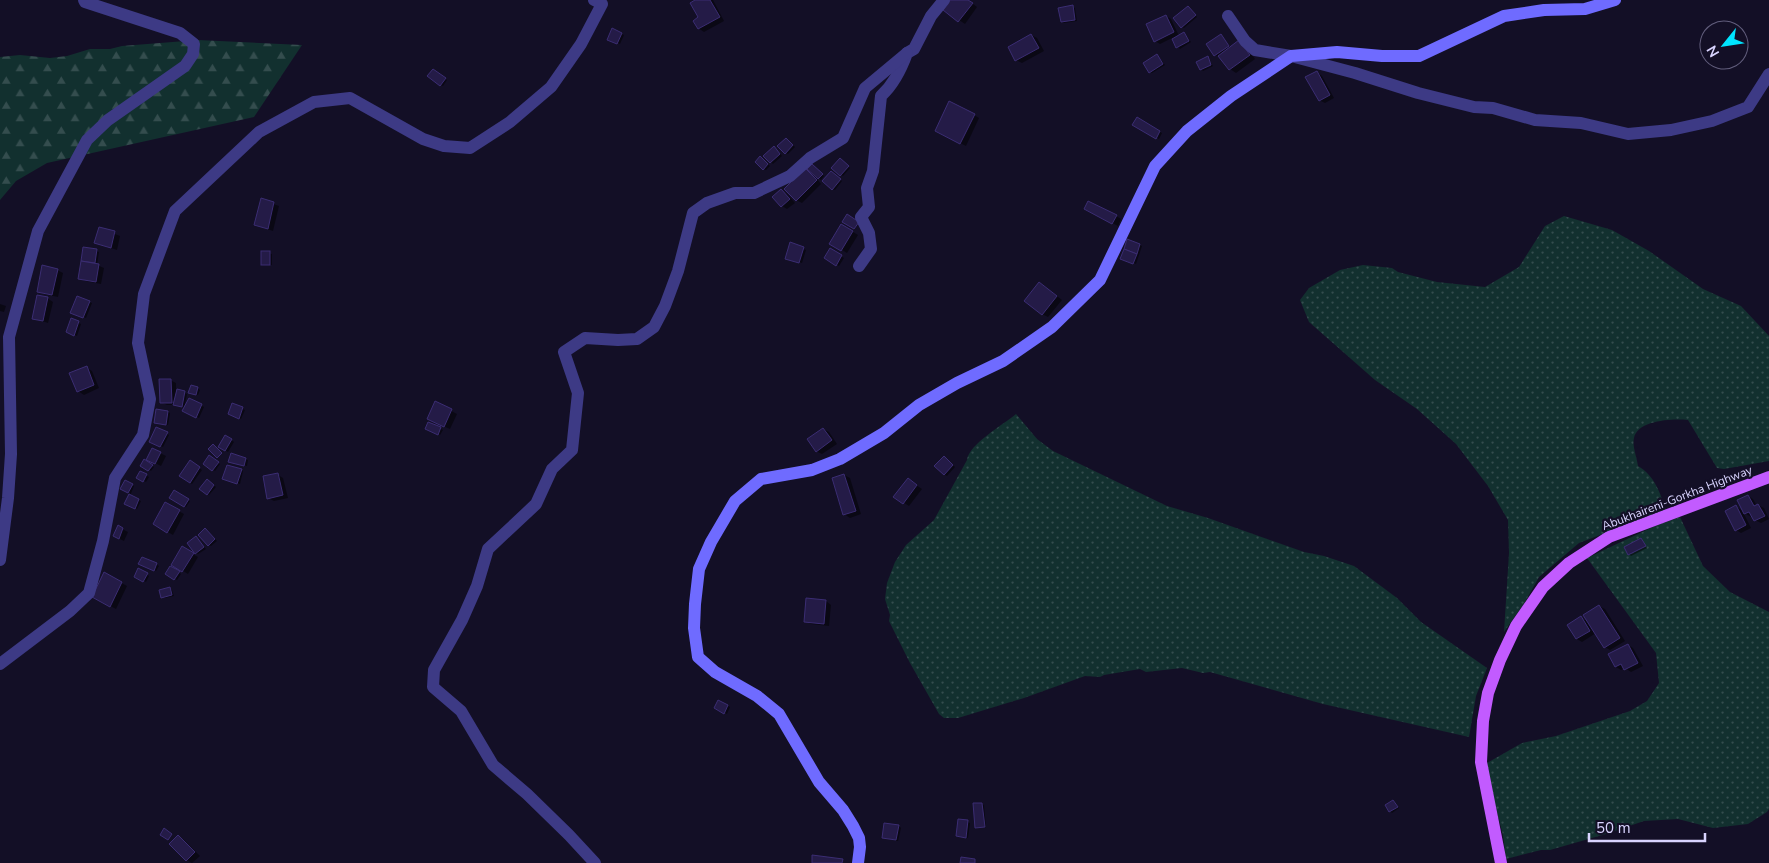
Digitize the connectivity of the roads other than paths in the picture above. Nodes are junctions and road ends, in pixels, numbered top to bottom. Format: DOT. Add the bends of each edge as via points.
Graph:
graph roads {
  1 [pos="84,0"];
  2 [pos="594,0"];
  3 [pos="944,0"];
  4 [pos="1615,0"];
  5 [pos="1228,16"];
  6 [pos="907,53"];
  7 [pos="1291,56"];
  8 [pos="1769,74"];
  9 [pos="859,266"];
  10 [pos="1769,477"];
  11 [pos="0,560"];
  12 [pos="0,664"];
  13 [pos="595,863"];
  14 [pos="858,863"];
  15 [pos="1501,863"];
  1 -- 11 [label="street" via="180,33 194,44 193,54 184,66 108,120 87,140 38,231 10,337 11,454"];
  2 -- 12 [label="street" via="602,4 581,44 551,87 510,122 470,148 444,146 423,139 350,98 314,102 259,132 175,211 144,294 138,343 150,399 142,435 115,478 90,593"];
  3 -- 6 [label="street" via="931,16 914,49"];
  4 -- 7 [label="main road" via="1585,9 1544,10 1504,16 1419,56 1337,52"];
  5 -- 7 [label="street" via="1255,50"];
  6 -- 9 [label="street" via="898,75 881,96 873,171 867,188 869,208 861,217 869,232 872,249"];
  6 -- 13 [label="street" via="866,88 843,138 810,158 790,176 754,193 735,193 707,202 693,214 678,271 654,327 637,339 585,338 564,352 578,393 572,450 552,469 536,504 488,549 462,620 434,670 433,687 461,710 493,765"];
  7 -- 8 [label="street" via="1474,107 1493,108 1534,120 1581,123 1628,134 1671,130 1712,121 1748,107"];
  7 -- 14 [label="main road" via="1231,96 1187,131 1156,166 1100,280 1052,327 1003,361 919,405 884,433 840,460 812,470 761,479 735,501 711,542 699,569 695,604 698,657 779,714 819,782 853,826 859,838"];
  10 -- 15 [label="main road, Abukhaireni-Gorkha Highway" via="1610,536 1569,563 1543,587 1516,626 1500,660 1482,721 1481,762"];
}
